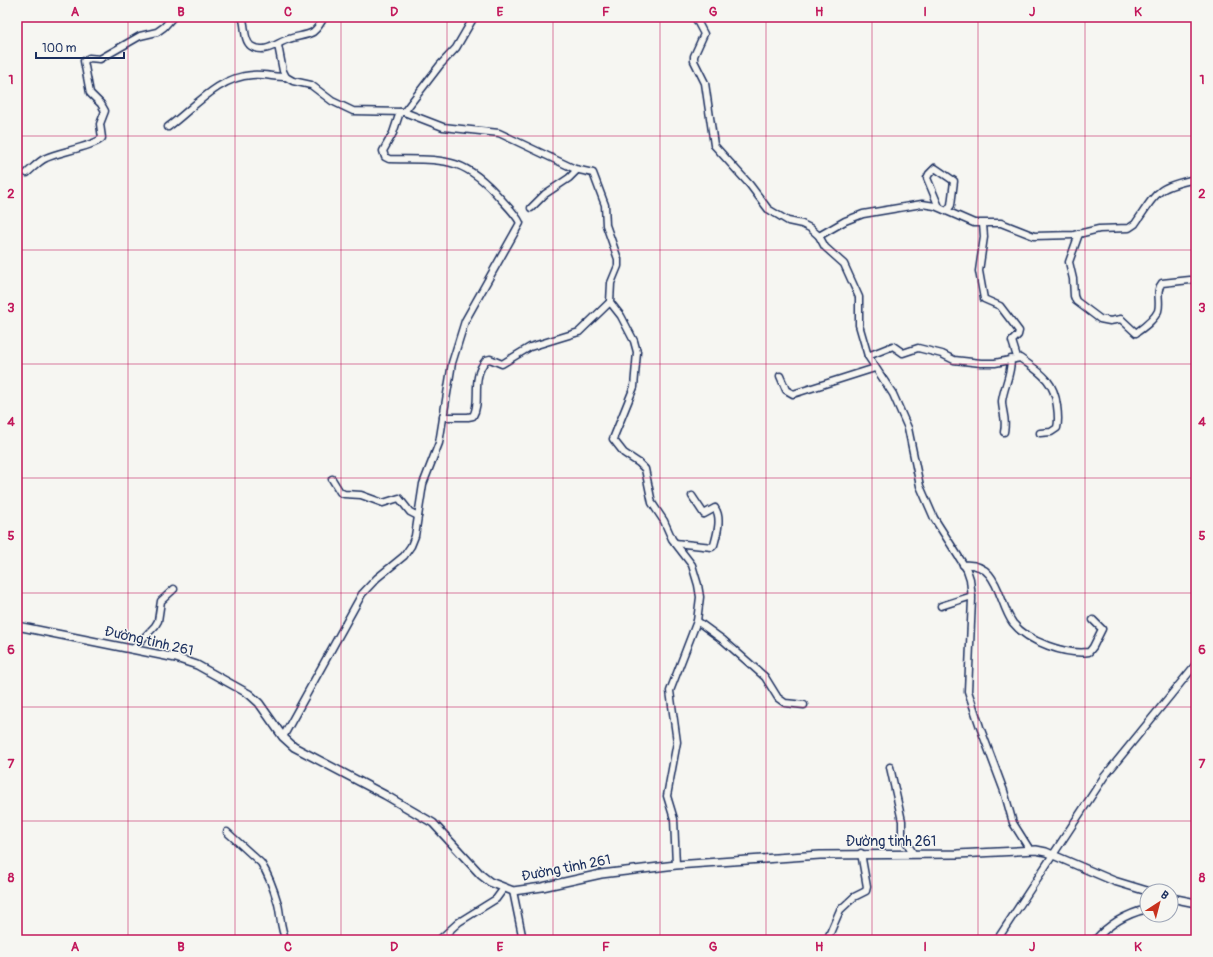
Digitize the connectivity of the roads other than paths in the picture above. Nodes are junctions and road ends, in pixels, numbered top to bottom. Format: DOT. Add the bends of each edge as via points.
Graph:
graph roads {
  1 [pos="173,17"];
  2 [pos="242,17"];
  3 [pos="324,17"];
  4 [pos="474,17"];
  5 [pos="695,17"];
  6 [pos="278,45"];
  7 [pos="286,77"];
  8 [pos="402,112"];
  9 [pos="168,127"];
  10 [pos="577,170"];
  11 [pos="27,173"];
  12 [pos="1196,179"];
  13 [pos="939,207"];
  14 [pos="531,208"];
  15 [pos="947,211"];
  16 [pos="983,224"];
  17 [pos="1079,234"];
  18 [pos="818,236"];
  19 [pos="1190,280"];
  20 [pos="610,302"];
  21 [pos="868,356"];
  22 [pos="1014,358"];
  23 [pos="875,368"];
  24 [pos="780,376"];
  25 [pos="443,417"];
  26 [pos="1004,432"];
  27 [pos="1040,433"];
  28 [pos="332,479"];
  29 [pos="692,496"];
  30 [pos="418,516"];
  31 [pos="675,544"];
  32 [pos="963,565"];
  33 [pos="174,589"];
  34 [pos="972,596"];
  35 [pos="941,606"];
  36 [pos="1093,620"];
  37 [pos="697,621"];
  38 [pos="17,626"];
  39 [pos="133,649"];
  40 [pos="1196,664"];
  41 [pos="804,705"];
  42 [pos="283,737"];
  43 [pos="890,767"];
  44 [pos="227,832"];
  45 [pos="1030,850"];
  46 [pos="861,853"];
  47 [pos="913,853"];
  48 [pos="1054,855"];
  49 [pos="676,865"];
  50 [pos="504,888"];
  51 [pos="1139,889"];
  52 [pos="513,891"];
  53 [pos="1179,899"];
  54 [pos="1196,903"];
  55 [pos="1139,912"];
  56 [pos="17,935"];
  57 [pos="21,940"];
  58 [pos="286,940"];
  59 [pos="439,940"];
  60 [pos="523,940"];
  61 [pos="827,940"];
  62 [pos="997,940"];
  63 [pos="1095,940"];
  1 -- 11 [label="street" via="157,32 140,36 100,59 89,58 84,61 90,93 105,111 100,124 102,138 96,143 46,158"];
  2 -- 6 [label="street" via="250,45 259,48"];
  3 -- 6 [label="street" via="312,33 288,39"];
  4 -- 8 [label="street" via="456,48"];
  5 -- 18 [label="street" via="704,34 694,61 705,83 714,145 768,209 788,221 807,226"];
  6 -- 7 [label="street"];
  7 -- 8 [label="street" via="311,85 332,101 353,111"];
  7 -- 9 [label="street" via="252,74 233,80 213,90"];
  8 -- 10 [label="street" via="443,127 499,133"];
  8 -- 25 [label="street" via="383,151 385,157 444,160 473,172 487,183 520,222 465,321 452,363"];
  10 -- 14 [label="street"];
  10 -- 20 [label="street" via="592,171 605,205 606,225 619,262 611,283"];
  12 -- 17 [label="street" via="1172,184 1159,191 1132,227 1098,229"];
  13 -- 15 [label="street"];
  13 -- 15 [label="street" via="927,178 936,168 954,181 951,205"];
  13 -- 18 [label="street" via="922,204 863,214"];
  15 -- 16 [label="street" via="974,223"];
  16 -- 17 [label="street" via="1001,223 1034,236"];
  16 -- 22 [label="street" via="984,237 979,271 984,299 1000,306 1019,331 1012,341"];
  17 -- 19 [label="street" via="1070,257 1074,296 1080,306 1100,319 1121,319 1136,334 1157,313 1159,287 1162,283"];
  18 -- 21 [label="street" via="844,264 859,297 860,326"];
  20 -- 25 [label="street" via="580,332 530,347 502,364 486,360 477,378 473,416"];
  20 -- 31 [label="street" via="621,316 637,352 634,387 614,439 624,453 645,469 652,503"];
  21 -- 22 [label="street" via="893,346 903,353 918,348 954,360 981,363 995,363"];
  21 -- 23 [label="street"];
  22 -- 26 [label="street" via="1002,403 1006,420"];
  22 -- 27 [label="street" via="1046,378 1052,387 1056,402 1057,428 1051,432"];
  23 -- 24 [label="street" via="793,394 786,390"];
  23 -- 32 [label="street" via="893,394 908,428 920,486 934,518"];
  25 -- 30 [label="street" via="439,443 422,492"];
  28 -- 30 [label="street" via="344,494 361,495 383,503 399,498 410,512"];
  29 -- 31 [label="street" via="704,514 716,509 719,523 714,545 712,547"];
  30 -- 42 [label="street" via="411,546 404,556 362,594"];
  31 -- 37 [label="street" via="687,556 696,574 700,597"];
  32 -- 34 [label="street" via="970,579"];
  32 -- 36 [label="street" via="975,565 988,574 1000,593 1012,622 1023,633 1043,644 1089,652 1102,629"];
  33 -- 39 [label="street" via="161,601 155,626"];
  34 -- 35 [label="street"];
  34 -- 45 [label="street" via="968,692 1013,823"];
  37 -- 41 [label="street" via="765,677 778,698 785,703"];
  37 -- 49 [label="street" via="670,690 677,742 667,796 674,819"];
  38 -- 39 [label="main road, Đường tỉnh 261"];
  39 -- 42 [label="main road, Đường tỉnh 261" via="183,660 223,678 254,698"];
  40 -- 48 [label="street" via="1104,777"];
  42 -- 50 [label="main road, Đường tỉnh 261" via="300,751 433,823 477,871 490,882"];
  43 -- 47 [label="street" via="902,821 902,835"];
  44 -- 58 [label="street" via="265,869 277,902 281,928"];
  45 -- 47 [label="main road, Đường tỉnh 261" via="958,854"];
  45 -- 48 [label="main road, Đường tỉnh 261"];
  46 -- 47 [label="main road, Đường tỉnh 261"];
  46 -- 49 [label="main road, Đường tỉnh 261"];
  46 -- 61 [label="street" via="866,891 854,897 840,910"];
  48 -- 51 [label="main road, Đường tỉnh 261" via="1114,881"];
  48 -- 62 [label="street"];
  49 -- 52 [label="main road, Đường tỉnh 261" via="601,874"];
  50 -- 52 [label="main road, Đường tỉnh 261"];
  50 -- 59 [label="street" via="496,899 459,922"];
  52 -- 60 [label="street"];
  53 -- 54 [label="main road"];
  55 -- 63 [label="street" via="1109,927"];
  56 -- 57 [label="street"];
}
